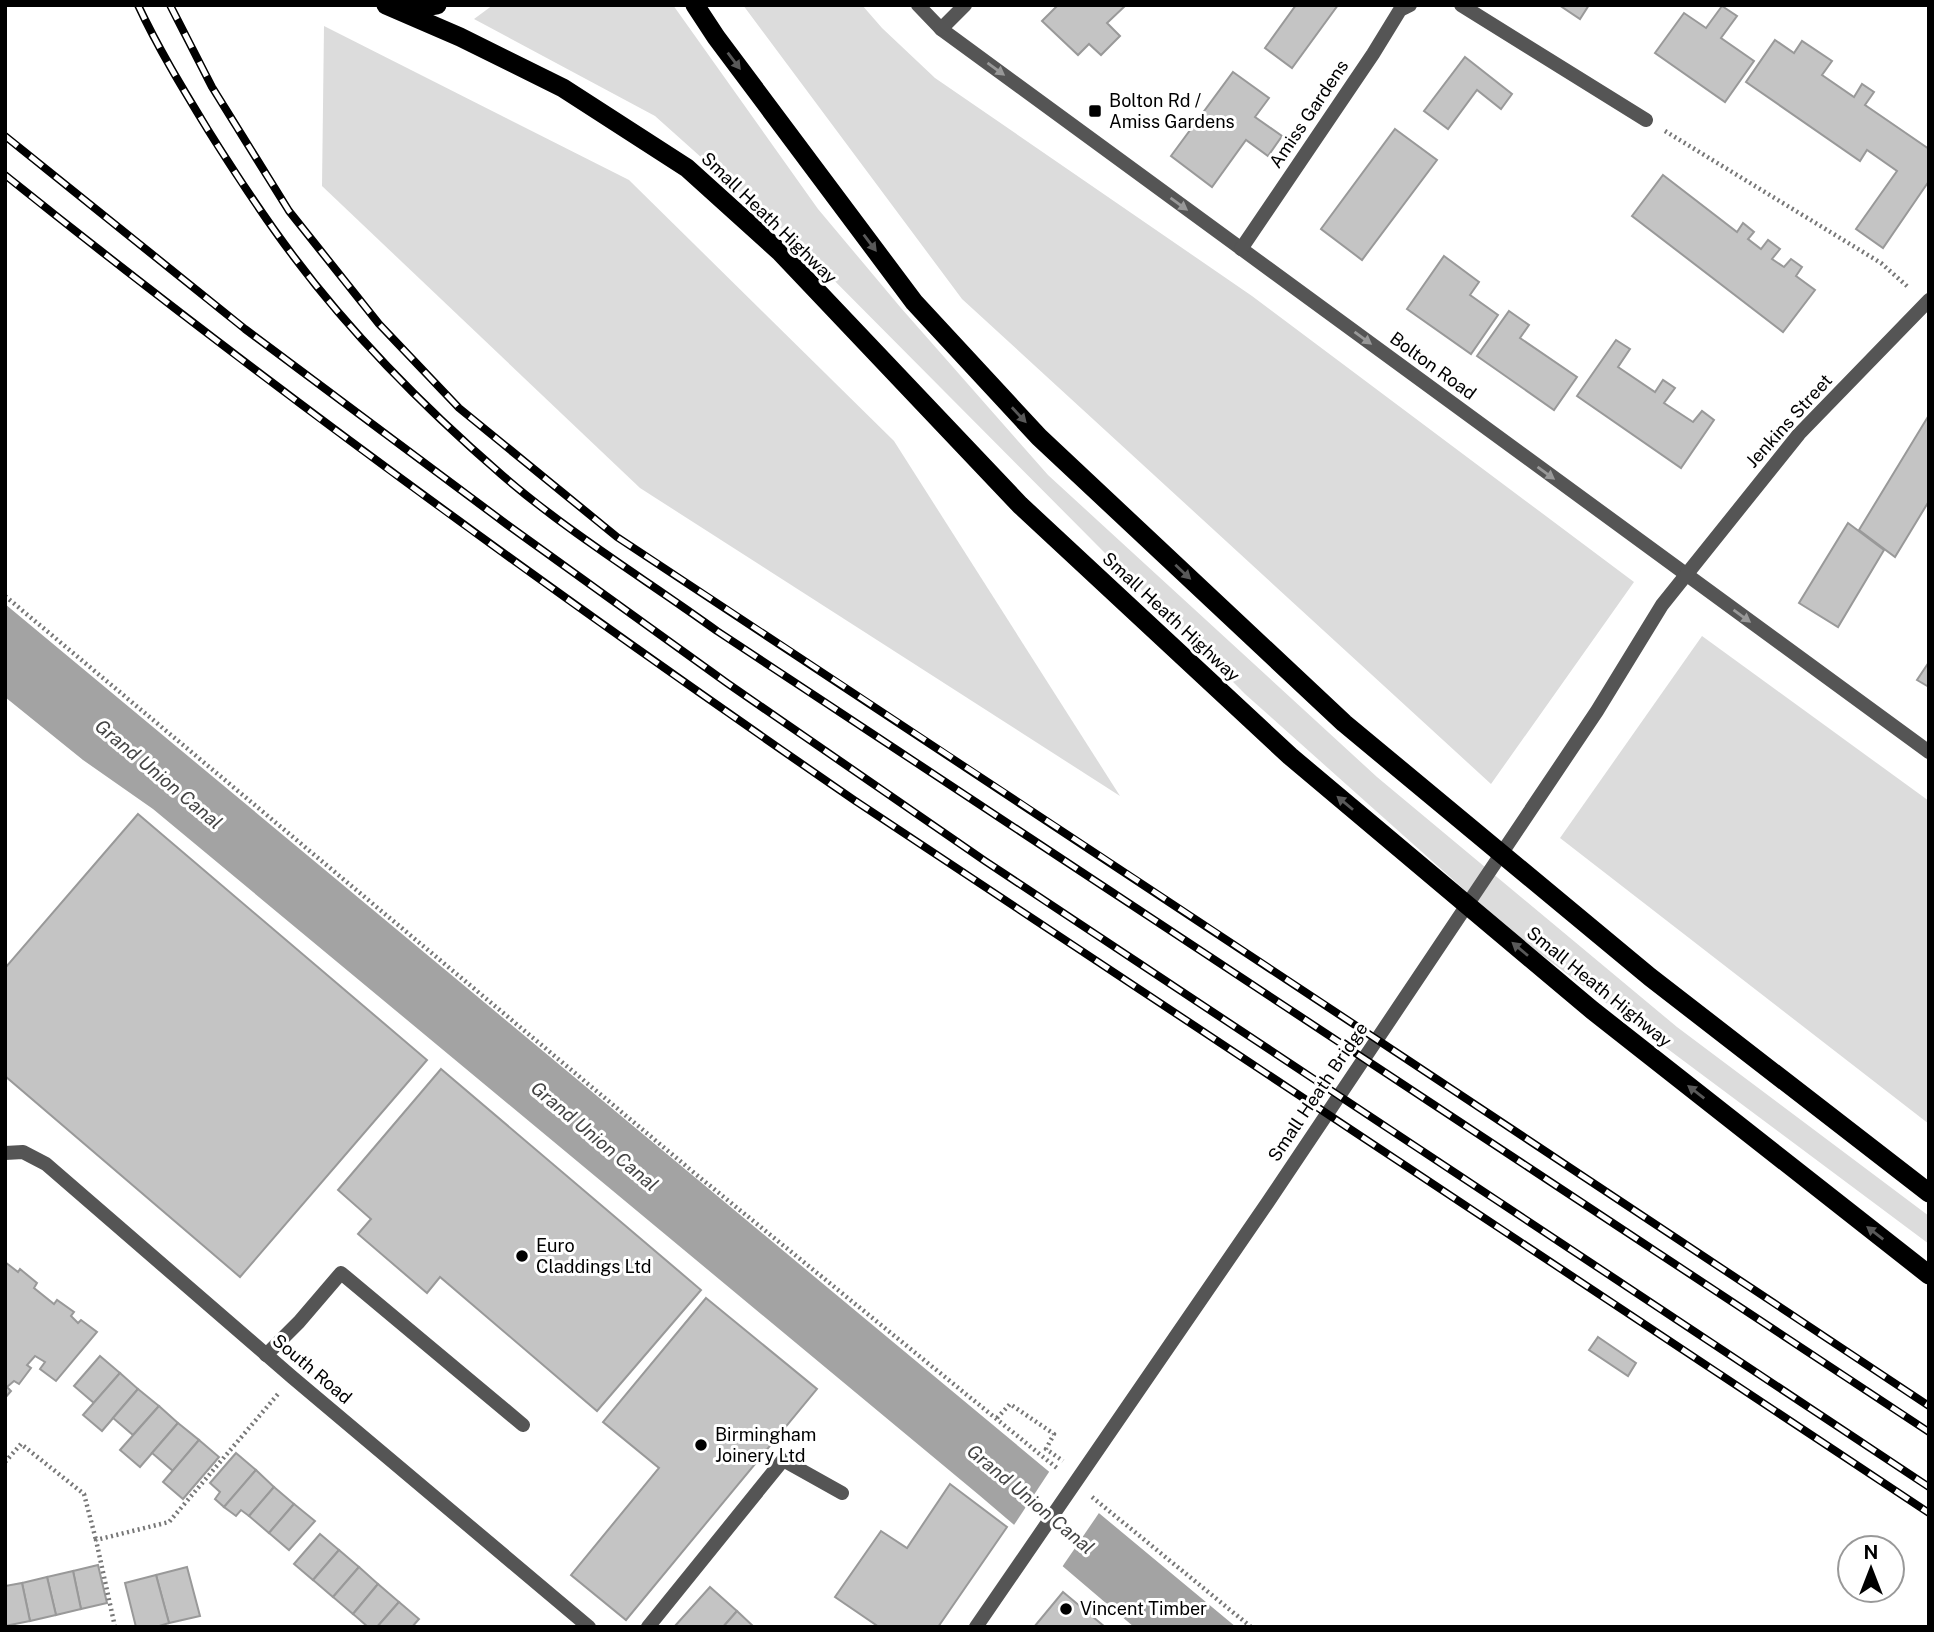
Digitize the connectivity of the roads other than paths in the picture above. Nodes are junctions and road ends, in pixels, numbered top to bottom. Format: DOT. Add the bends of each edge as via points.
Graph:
graph roads {
  1 [pos="437,5"];
  2 [pos="695,5"];
  3 [pos="918,5"];
  4 [pos="965,5"];
  5 [pos="1410,5"];
  6 [pos="1461,5"];
  7 [pos="393,8"];
  8 [pos="941,29"];
  9 [pos="1646,120"];
  10 [pos="1241,249"];
  11 [pos="1928,303"];
  12 [pos="1686,576"];
  13 [pos="1929,752"];
  14 [pos="5,1153"];
  15 [pos="1929,1193"];
  16 [pos="1929,1275"];
  17 [pos="266,1355"];
  18 [pos="523,1425"];
  19 [pos="842,1493"];
  20 [pos="980,1621"];
  21 [pos="589,1627"];
  22 [pos="648,1627"];
  1 -- 7 [label="highway"];
  2 -- 15 [label="highway, one-way" via="914,302 1039,437 1344,723 1650,977"];
  3 -- 8 [label="street, Bolton Road"];
  4 -- 8 [label="street"];
  5 -- 10 [label="street, Amiss Gardens" via="1400,10"];
  6 -- 9 [label="street"];
  16 -- 7 [label="highway, Small Heath Highway, one-way" via="1592,1010 1290,756 1020,505 780,252 687,168 563,88"];
  8 -- 10 [label="street, Bolton Road, one-way"];
  10 -- 12 [label="street, Bolton Road, one-way"];
  11 -- 12 [label="street, Jenkins Street" via="1799,434"];
  12 -- 13 [label="street, Bolton Road, one-way"];
  12 -- 20 [label="street, Small Heath Bridge" via="1661,605 1597,711"];
  14 -- 17 [label="street, South Road" via="23,1152 46,1164"];
  17 -- 18 [label="street" via="341,1273"];
  17 -- 21 [label="street, South Road"];
  19 -- 22 [label="street" via="783,1460"];
}
